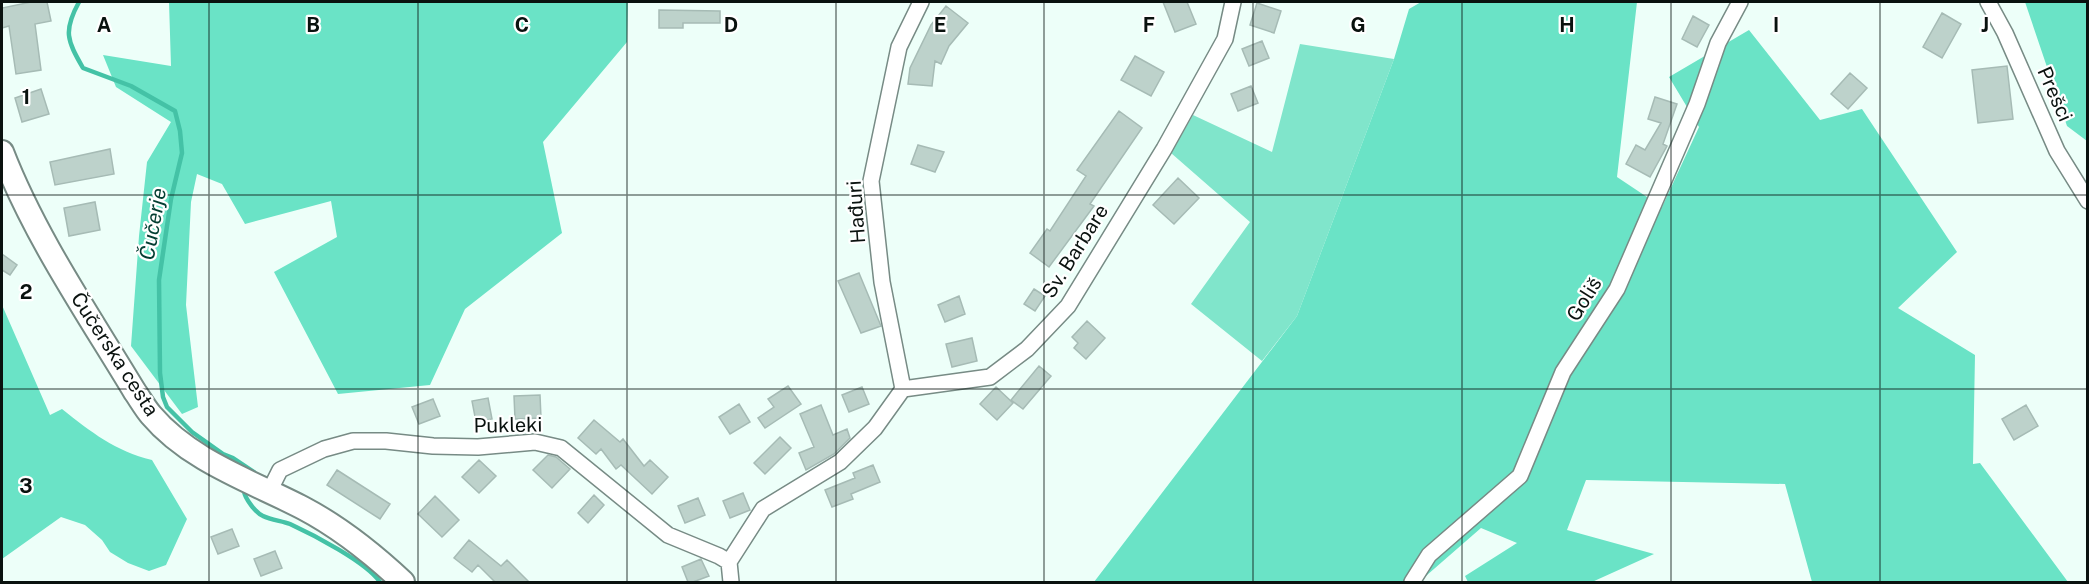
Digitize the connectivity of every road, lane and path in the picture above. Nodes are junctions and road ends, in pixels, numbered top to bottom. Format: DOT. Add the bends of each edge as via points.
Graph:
graph roads {
  1 [pos="921,2"];
  2 [pos="1233,2"];
  3 [pos="1740,2"];
  4 [pos="1988,2"];
  5 [pos="2,152"];
  6 [pos="2088,201"];
  7 [pos="903,389"];
  8 [pos="269,492"];
  9 [pos="729,562"];
  10 [pos="402,582"];
  11 [pos="731,582"];
  12 [pos="1412,582"];
  1 -- 7 [label="street, Hađuri" via="899,47 872,181 882,282"];
  2 -- 7 [label="street, Sv. Barbare" via="1226,39 1068,306 1027,349 990,377"];
  3 -- 12 [label="street, Goliš" via="1718,43 1697,104 1617,289 1563,372 1520,476 1429,555"];
  4 -- 6 [label="street, Prešci" via="2057,151"];
  5 -- 8 [label="street, Čučerska cesta" via="34,225 151,415 175,438 221,468"];
  7 -- 9 [label="street" via="875,428 840,462 763,509"];
  8 -- 9 [label="street, Pukleki" via="280,470 324,449 353,441 467,447 535,441 561,448 668,535"];
  8 -- 10 [label="street, Čučerska cesta" via="348,535"];
  9 -- 11 [label="street"];
}
